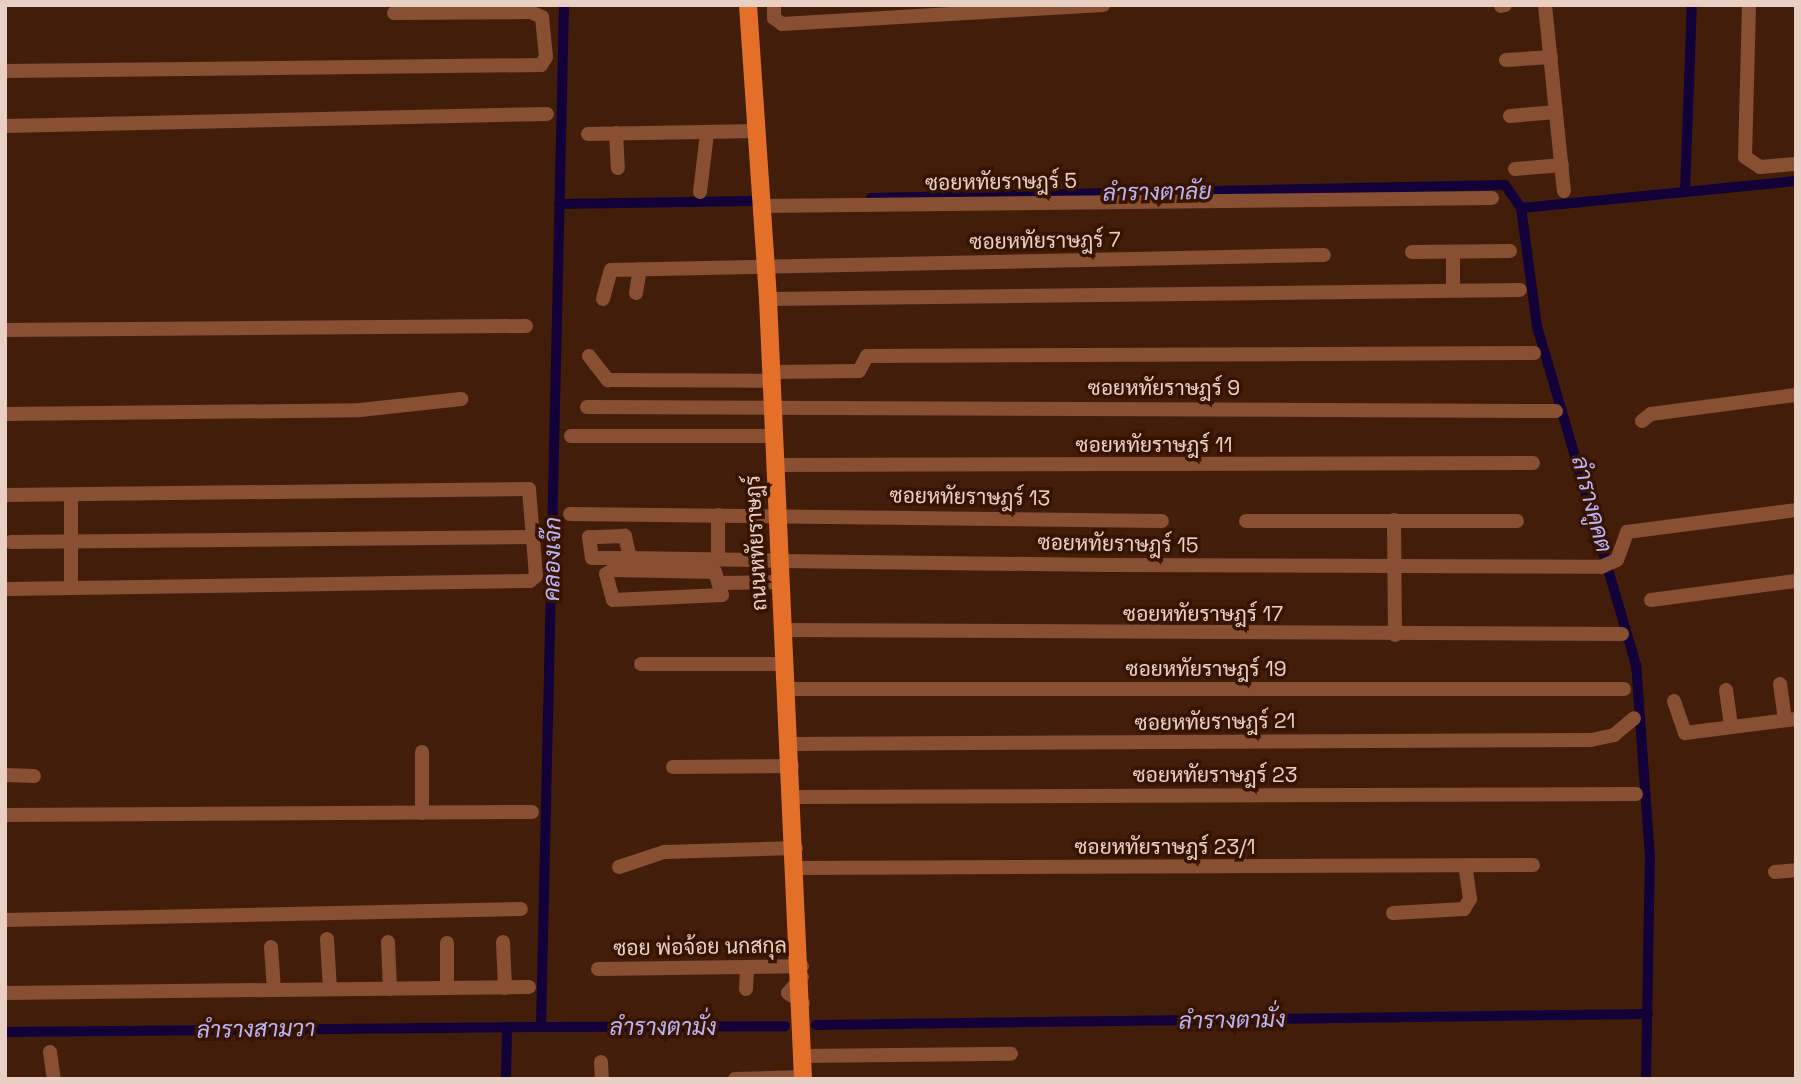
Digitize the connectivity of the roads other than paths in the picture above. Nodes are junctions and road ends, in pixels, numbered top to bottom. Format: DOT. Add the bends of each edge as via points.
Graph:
graph roads {
  1 [pos="748,5"];
  2 [pos="774,5"];
  3 [pos="806,5"];
  4 [pos="1103,5"];
  5 [pos="1545,5"];
  6 [pos="1749,5"];
  7 [pos="394,13"];
  8 [pos="807,22"];
  9 [pos="1551,57"];
  10 [pos="1506,60"];
  11 [pos="5,72"];
  12 [pos="1556,112"];
  13 [pos="547,114"];
  14 [pos="1510,116"];
  15 [pos="5,126"];
  16 [pos="758,131"];
  17 [pos="616,132"];
  18 [pos="707,133"];
  19 [pos="588,134"];
  20 [pos="1796,164"];
  21 [pos="1562,165"];
  22 [pos="618,169"];
  23 [pos="1515,169"];
  24 [pos="700,191"];
  25 [pos="1564,191"];
  26 [pos="1492,198"];
  27 [pos="762,206"];
  28 [pos="1510,251"];
  29 [pos="1412,252"];
  30 [pos="1453,252"];
  31 [pos="1324,255"];
  32 [pos="766,267"];
  33 [pos="640,269"];
  34 [pos="1453,290"];
  35 [pos="1520,290"];
  36 [pos="636,293"];
  37 [pos="603,299"];
  38 [pos="768,299"];
  39 [pos="526,326"];
  40 [pos="5,330"];
  41 [pos="1534,353"];
  42 [pos="589,356"];
  43 [pos="772,377"];
  44 [pos="1796,395"];
  45 [pos="461,398"];
  46 [pos="587,407"];
  47 [pos="773,407"];
  48 [pos="1556,411"];
  49 [pos="5,414"];
  50 [pos="1642,421"];
  51 [pos="570,436"];
  52 [pos="774,436"];
  53 [pos="1534,464"];
  54 [pos="775,465"];
  55 [pos="5,495"];
  56 [pos="71,496"];
  57 [pos="1796,510"];
  58 [pos="570,514"];
  59 [pos="718,515"];
  60 [pos="778,516"];
  61 [pos="1394,520"];
  62 [pos="1162,521"];
  63 [pos="1246,521"];
  64 [pos="1517,521"];
  65 [pos="534,537"];
  66 [pos="10,542"];
  67 [pos="71,542"];
  68 [pos="630,558"];
  69 [pos="718,559"];
  70 [pos="781,561"];
  71 [pos="1393,567"];
  72 [pos="781,582"];
  73 [pos="1796,582"];
  74 [pos="723,583"];
  75 [pos="71,588"];
  76 [pos="8,589"];
  77 [pos="1651,600"];
  78 [pos="784,631"];
  79 [pos="1622,634"];
  80 [pos="1395,635"];
  81 [pos="641,664"];
  82 [pos="786,664"];
  83 [pos="1780,684"];
  84 [pos="787,689"];
  85 [pos="1624,690"];
  86 [pos="1726,690"];
  87 [pos="1674,701"];
  88 [pos="1634,719"];
  89 [pos="1790,719"];
  90 [pos="1731,727"];
  91 [pos="791,744"];
  92 [pos="422,752"];
  93 [pos="792,765"];
  94 [pos="673,767"];
  95 [pos="5,775"];
  96 [pos="34,776"];
  97 [pos="1636,794"];
  98 [pos="793,797"];
  99 [pos="532,812"];
  100 [pos="422,813"];
  101 [pos="5,815"];
  102 [pos="796,848"];
  103 [pos="1465,865"];
  104 [pos="1533,865"];
  105 [pos="619,867"];
  106 [pos="797,869"];
  107 [pos="1796,870"];
  108 [pos="1775,873"];
  109 [pos="521,909"];
  110 [pos="1392,913"];
  111 [pos="5,920"];
  112 [pos="327,939"];
  113 [pos="387,942"];
  114 [pos="503,942"];
  115 [pos="446,943"];
  116 [pos="271,947"];
  117 [pos="747,967"];
  118 [pos="598,969"];
  119 [pos="802,972"];
  120 [pos="529,987"];
  121 [pos="447,988"];
  122 [pos="505,988"];
  123 [pos="330,989"];
  124 [pos="390,989"];
  125 [pos="746,989"];
  126 [pos="274,990"];
  127 [pos="5,992"];
  128 [pos="50,1052"];
  129 [pos="1011,1054"];
  130 [pos="803,1056"];
  131 [pos="601,1062"];
  132 [pos="803,1078"];
  133 [pos="54,1079"];
  134 [pos="602,1079"];
  135 [pos="735,1079"];
  1 -- 16 [label="main road, ถนนหทัยราษฎร์"];
  2 -- 8 [label="street" via="777,23"];
  3 -- 8 [label="street"];
  4 -- 8 [label="street"];
  5 -- 9 [label="street"];
  6 -- 20 [label="street" via="1745,157 1760,167"];
  7 -- 11 [label="street" via="530,12 542,17 546,57 541,65"];
  9 -- 10 [label="street"];
  9 -- 12 [label="street"];
  12 -- 14 [label="street"];
  12 -- 21 [label="street"];
  13 -- 15 [label="street"];
  16 -- 18 [label="street"];
  16 -- 27 [label="main road, ถนนหทัยราษฎร์"];
  17 -- 18 [label="street" via="702,128"];
  17 -- 19 [label="street"];
  17 -- 22 [label="street"];
  18 -- 24 [label="street"];
  21 -- 23 [label="street"];
  21 -- 25 [label="street"];
  26 -- 27 [label="street, ซอยหทัยราษฎร์ 5"];
  27 -- 32 [label="main road, ถนนหทัยราษฎร์"];
  28 -- 30 [label="street"];
  29 -- 30 [label="street"];
  30 -- 34 [label="street"];
  31 -- 32 [label="street, ซอยหทัยราษฎร์ 7"];
  32 -- 33 [label="street, ซอยหทัยราษฎร์ 7"];
  32 -- 38 [label="main road, ถนนหทัยราษฎร์"];
  33 -- 36 [label="street"];
  33 -- 37 [label="street, ซอยหทัยราษฎร์ 7" via="609,272"];
  34 -- 35 [label="street"];
  34 -- 38 [label="street"];
  38 -- 43 [label="main road, ถนนหทัยราษฎร์"];
  39 -- 40 [label="street"];
  41 -- 43 [label="street" via="867,356 859,371"];
  42 -- 43 [label="street" via="608,380"];
  43 -- 47 [label="main road, ถนนหทัยราษฎร์"];
  44 -- 50 [label="street" via="1651,414"];
  45 -- 49 [label="street" via="360,410"];
  46 -- 47 [label="street, ซอยหทัยราษฎร์ 9"];
  47 -- 48 [label="street, ซอยหทัยราษฎร์ 9"];
  47 -- 52 [label="main road, ถนนหทัยราษฎร์"];
  51 -- 52 [label="street"];
  52 -- 54 [label="main road, ถนนหทัยราษฎร์"];
  53 -- 54 [label="street, ซอยหทัยราษฎร์ 11"];
  54 -- 60 [label="main road, ถนนหทัยราษฎร์"];
  55 -- 56 [label="street"];
  56 -- 65 [label="street" via="529,489"];
  56 -- 67 [label="street"];
  57 -- 71 [label="street, ซอยหทัยราษฎร์ 15" via="1627,532 1611,563"];
  58 -- 59 [label="street, ซอยหทัยราษฎร์ 13"];
  59 -- 60 [label="street, ซอยหทัยราษฎร์ 13"];
  59 -- 69 [label="street"];
  60 -- 62 [label="street, ซอยหทัยราษฎร์ 13"];
  60 -- 70 [label="main road, ถนนหทัยราษฎร์"];
  61 -- 63 [label="street"];
  61 -- 64 [label="street"];
  61 -- 71 [label="street"];
  65 -- 67 [label="street"];
  65 -- 75 [label="street" via="536,576 530,582"];
  66 -- 67 [label="street"];
  67 -- 75 [label="street"];
  68 -- 69 [label="street, ซอยหทัยราษฎร์ 15"];
  69 -- 70 [label="street, ซอยหทัยราษฎร์ 15"];
  70 -- 71 [label="street, ซอยหทัยราษฎร์ 15"];
  70 -- 72 [label="main road, ถนนหทัยราษฎร์"];
  71 -- 80 [label="street"];
  72 -- 74 [label="street"];
  72 -- 78 [label="main road, ถนนหทัยราษฎร์"];
  73 -- 77 [label="street"];
  74 -- 74 [label="street" via="715,572 700,570 606,574 613,600 715,600"];
  75 -- 76 [label="street"];
  78 -- 80 [label="street, ซอยหทัยราษฎร์ 17"];
  78 -- 82 [label="main road, ถนนหทัยราษฎร์"];
  79 -- 80 [label="street, ซอยหทัยราษฎร์ 17"];
  81 -- 82 [label="street"];
  82 -- 84 [label="main road, ถนนหทัยราษฎร์"];
  83 -- 89 [label="street"];
  84 -- 85 [label="street, ซอยหทัยราษฎร์ 19"];
  84 -- 91 [label="main road, ถนนหทัยราษฎร์"];
  86 -- 90 [label="street"];
  87 -- 90 [label="street" via="1680,732"];
  88 -- 91 [label="street, ซอยหทัยราษฎร์ 21" via="1614,735 1591,740"];
  89 -- 90 [label="street"];
  91 -- 93 [label="main road, ถนนหทัยราษฎร์"];
  92 -- 100 [label="street"];
  93 -- 94 [label="street"];
  93 -- 98 [label="main road, ถนนหทัยราษฎร์"];
  95 -- 96 [label="street"];
  97 -- 98 [label="street, ซอยหทัยราษฎร์ 23"];
  98 -- 102 [label="main road, ถนนหทัยราษฎร์"];
  99 -- 100 [label="street"];
  100 -- 101 [label="street"];
  102 -- 105 [label="street" via="664,852"];
  102 -- 106 [label="main road, ถนนหทัยราษฎร์"];
  103 -- 104 [label="street, ซอยหทัยราษฎร์ 23/1"];
  103 -- 106 [label="street, ซอยหทัยราษฎร์ 23/1"];
  103 -- 110 [label="street" via="1470,899 1464,909"];
  106 -- 119 [label="main road, ถนนหทัยราษฎร์"];
  107 -- 108 [label="street"];
  109 -- 111 [label="street"];
  112 -- 123 [label="street"];
  113 -- 124 [label="street"];
  114 -- 122 [label="street"];
  115 -- 121 [label="street"];
  116 -- 126 [label="street"];
  117 -- 118 [label="street, ซอย พ่อจ้อย นกสกุล"];
  117 -- 119 [label="street, ซอย พ่อจ้อย นกสกุล"];
  117 -- 125 [label="street"];
  119 -- 130 [label="main road, ถนนหทัยราษฎร์"];
  120 -- 122 [label="street"];
  121 -- 122 [label="street"];
  121 -- 124 [label="street"];
  123 -- 124 [label="street"];
  123 -- 126 [label="street"];
  126 -- 127 [label="street"];
  128 -- 133 [label="street"];
  129 -- 130 [label="street"];
  130 -- 132 [label="main road, ถนนหทัยราษฎร์"];
  131 -- 134 [label="street"];
  132 -- 135 [label="street"];
}
